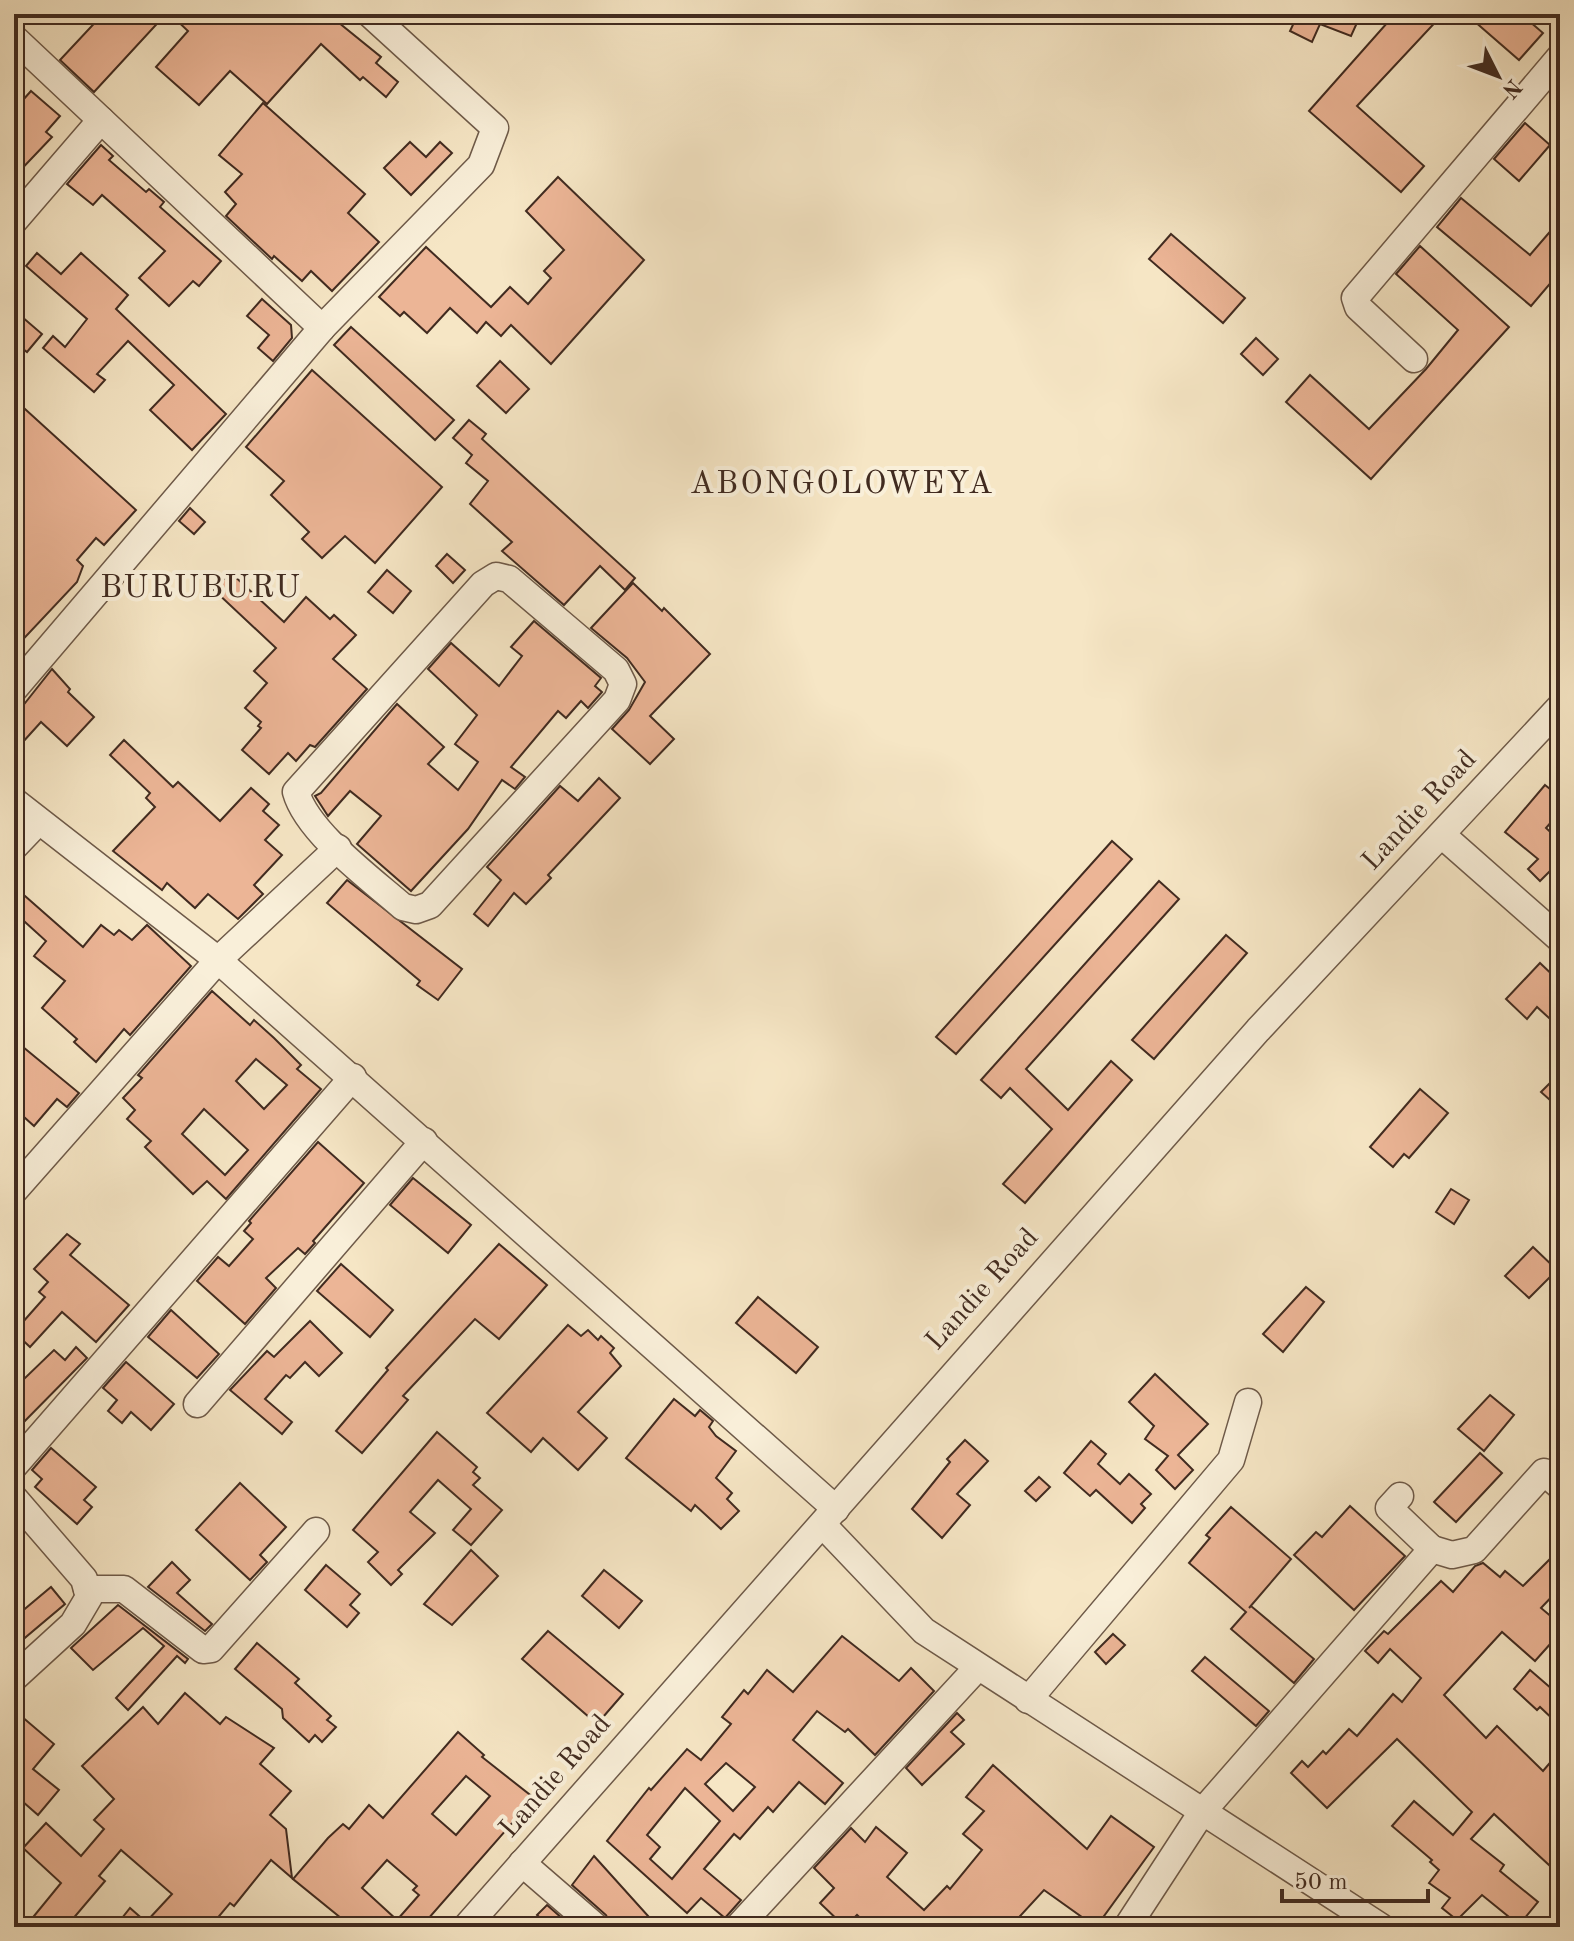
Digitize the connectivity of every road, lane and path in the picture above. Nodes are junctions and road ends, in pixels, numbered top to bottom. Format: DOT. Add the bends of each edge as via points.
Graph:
graph roads {
  1 [pos="370,14"];
  2 [pos="14,38"];
  3 [pos="1560,57"];
  4 [pos="101,120"];
  5 [pos="14,221"];
  6 [pos="322,328"];
  7 [pos="1414,359"];
  8 [pos="14,689"];
  9 [pos="1560,707"];
  10 [pos="14,801"];
  11 [pos="37,823"];
  12 [pos="1442,835"];
  13 [pos="14,847"];
  14 [pos="338,848"];
  15 [pos="1560,939"];
  16 [pos="218,960"];
  17 [pos="353,1077"];
  18 [pos="424,1141"];
  19 [pos="14,1191"];
  20 [pos="1248,1402"];
  21 [pos="197,1404"];
  22 [pos="14,1466"];
  23 [pos="1555,1471"];
  24 [pos="1400,1496"];
  25 [pos="14,1498"];
  26 [pos="830,1517"];
  27 [pos="316,1531"];
  28 [pos="1432,1549"];
  29 [pos="87,1589"];
  30 [pos="978,1667"];
  31 [pos="14,1678"];
  32 [pos="1028,1700"];
  33 [pos="1202,1812"];
  34 [pos="522,1863"];
  35 [pos="1375,1925"];
  36 [pos="466,1927"];
  37 [pos="596,1927"];
  38 [pos="738,1927"];
  39 [pos="1127,1927"];
  1 -- 6 [label="street" via="495,128 481,165"];
  2 -- 4 [label="street"];
  3 -- 7 [label="street" via="1355,298 1358,307"];
  4 -- 5 [label="street"];
  4 -- 6 [label="street"];
  6 -- 8 [label="street"];
  9 -- 12 [label="street, Landie Road"];
  10 -- 11 [label="street"];
  11 -- 13 [label="street"];
  11 -- 16 [label="street"];
  12 -- 15 [label="street"];
  12 -- 26 [label="street, Landie Road" via="1258,1030"];
  14 -- 14 [label="street" via="300,808 296,792 483,584 496,576 509,579 616,670 623,684 617,700 430,905 403,907"];
  14 -- 16 [label="street"];
  16 -- 17 [label="street"];
  16 -- 19 [label="street"];
  17 -- 18 [label="street"];
  17 -- 22 [label="street"];
  18 -- 21 [label="street"];
  18 -- 26 [label="street"];
  20 -- 32 [label="street" via="1231,1460"];
  23 -- 28 [label="street" via="1474,1550 1452,1555"];
  24 -- 28 [label="street" via="1389,1508"];
  25 -- 29 [label="street"];
  26 -- 30 [label="street" via="904,1614"];
  26 -- 34 [label="street, Landie Road"];
  27 -- 29 [label="street" via="211,1649 203,1650 124,1589"];
  28 -- 33 [label="street"];
  29 -- 31 [label="street" via="86,1607 73,1624"];
  30 -- 32 [label="street"];
  30 -- 38 [label="street"];
  32 -- 33 [label="street"];
  33 -- 35 [label="street"];
  33 -- 39 [label="street"];
  34 -- 36 [label="street, Landie Road"];
  34 -- 37 [label="street"];
}
